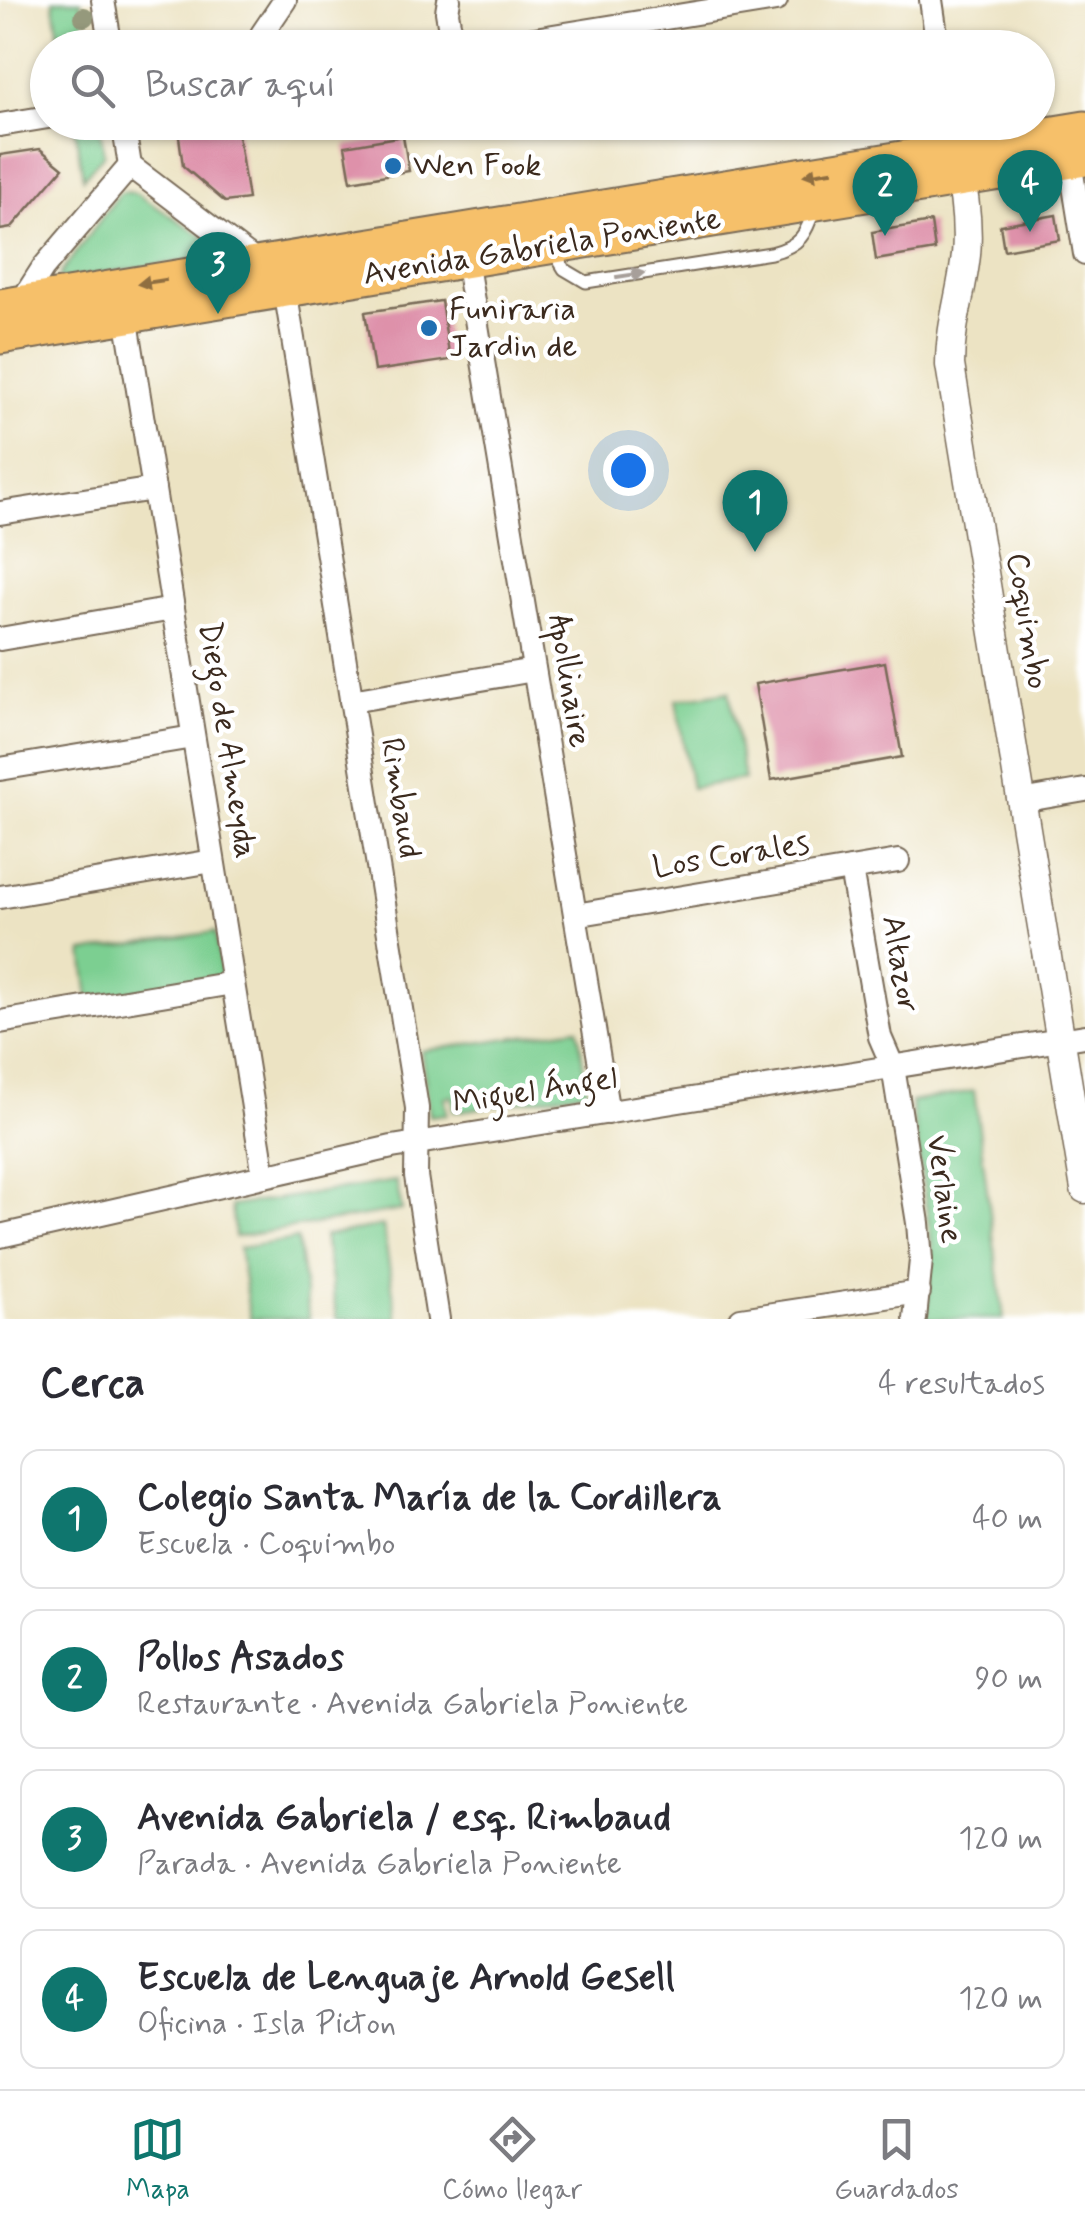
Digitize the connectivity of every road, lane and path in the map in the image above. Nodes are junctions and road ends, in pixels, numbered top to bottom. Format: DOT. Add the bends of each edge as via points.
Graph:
graph roads {
  1 [pos="103,0"];
  2 [pos="285,0"];
  3 [pos="449,0"];
  4 [pos="776,0"];
  5 [pos="931,0"];
  6 [pos="643,10"];
  7 [pos="108,30"];
  8 [pos="265,30"];
  9 [pos="452,30"];
  10 [pos="557,30"];
  11 [pos="935,30"];
  12 [pos="30,120"];
  13 [pos="0,125"];
  14 [pos="126,140"];
  15 [pos="1080,149"];
  16 [pos="956,150"];
  17 [pos="130,166"];
  18 [pos="1085,254"];
  19 [pos="466,259"];
  20 [pos="258,264"];
  21 [pos="285,289"];
  22 [pos="10,305"];
  23 [pos="126,315"];
  24 [pos="0,336"];
  25 [pos="154,489"];
  26 [pos="0,513"];
  27 [pos="173,609"];
  28 [pos="0,639"];
  29 [pos="534,670"];
  30 [pos="352,701"];
  31 [pos="193,737"];
  32 [pos="0,769"];
  33 [pos="1085,790"];
  34 [pos="1021,801"];
  35 [pos="214,862"];
  36 [pos="898,862"];
  37 [pos="851,869"];
  38 [pos="0,896"];
  39 [pos="575,914"];
  40 [pos="233,983"];
  41 [pos="0,1022"];
  42 [pos="1073,1038"];
  43 [pos="893,1067"];
  44 [pos="608,1113"];
  45 [pos="417,1143"];
  46 [pos="264,1176"];
  47 [pos="1085,1190"];
  48 [pos="0,1236"];
  49 [pos="918,1292"];
  50 [pos="438,1319"];
  51 [pos="741,1319"];
  52 [pos="915,1319"];
  1 -- 7 [label="street"];
  2 -- 8 [label="street"];
  3 -- 9 [label="street"];
  4 -- 6 [label="street"];
  5 -- 11 [label="street"];
  6 -- 10 [label="street"];
  12 -- 13 [label="street"];
  14 -- 17 [label="street"];
  15 -- 16 [label="main road, Avenida Gabriela Poniente"];
  15 -- 18 [label="street"];
  19 -- 16 [label="main road, Avenida Gabriela Poniente, one-way" via="817,202"];
  16 -- 20 [label="main road, Avenida Gabriela Poniente, one-way"];
  16 -- 34 [label="street, Coquimbo" via="966,252 952,314 950,365"];
  17 -- 20 [label="street"];
  17 -- 22 [label="street"];
  19 -- 21 [label="main road, Avenida Gabriela Poniente"];
  19 -- 29 [label="street, Apollinaire"];
  20 -- 22 [label="main road, Avenida Gabriela Poniente, one-way"];
  21 -- 23 [label="main road, Avenida Gabriela Poniente"];
  21 -- 30 [label="street, Rimbaud"];
  23 -- 24 [label="main road, Avenida Gabriela Poniente"];
  23 -- 25 [label="street, Diego de Almeyda"];
  25 -- 26 [label="street"];
  25 -- 27 [label="street, Diego de Almeyda"];
  27 -- 28 [label="street"];
  27 -- 31 [label="street, Diego de Almeyda"];
  29 -- 30 [label="street"];
  29 -- 39 [label="street, Apollinaire"];
  30 -- 45 [label="street, Rimbaud" via="418,1108"];
  31 -- 32 [label="street"];
  31 -- 35 [label="street, Diego de Almeyda"];
  33 -- 34 [label="street"];
  34 -- 42 [label="street, Coquimbo"];
  35 -- 38 [label="street"];
  35 -- 40 [label="street, Diego de Almeyda"];
  36 -- 37 [label="street, Los Corales"];
  37 -- 39 [label="street, Los Corales"];
  37 -- 43 [label="street, Altazor" via="880,1037"];
  39 -- 44 [label="street, Apollinaire"];
  40 -- 41 [label="street"];
  40 -- 46 [label="street, Diego de Almeyda"];
  42 -- 43 [label="street, Miguel Ángel"];
  42 -- 47 [label="street, Coquimbo"];
  43 -- 44 [label="street, Miguel Ángel"];
  43 -- 49 [label="street, Verlaine" via="920,1242"];
  44 -- 45 [label="street, Miguel Ángel"];
  45 -- 46 [label="street, Miguel Ángel"];
  45 -- 50 [label="street, Rimbaud"];
  46 -- 48 [label="street, Miguel Ángel"];
  49 -- 51 [label="street"];
  49 -- 52 [label="street, Verlaine"];
}
